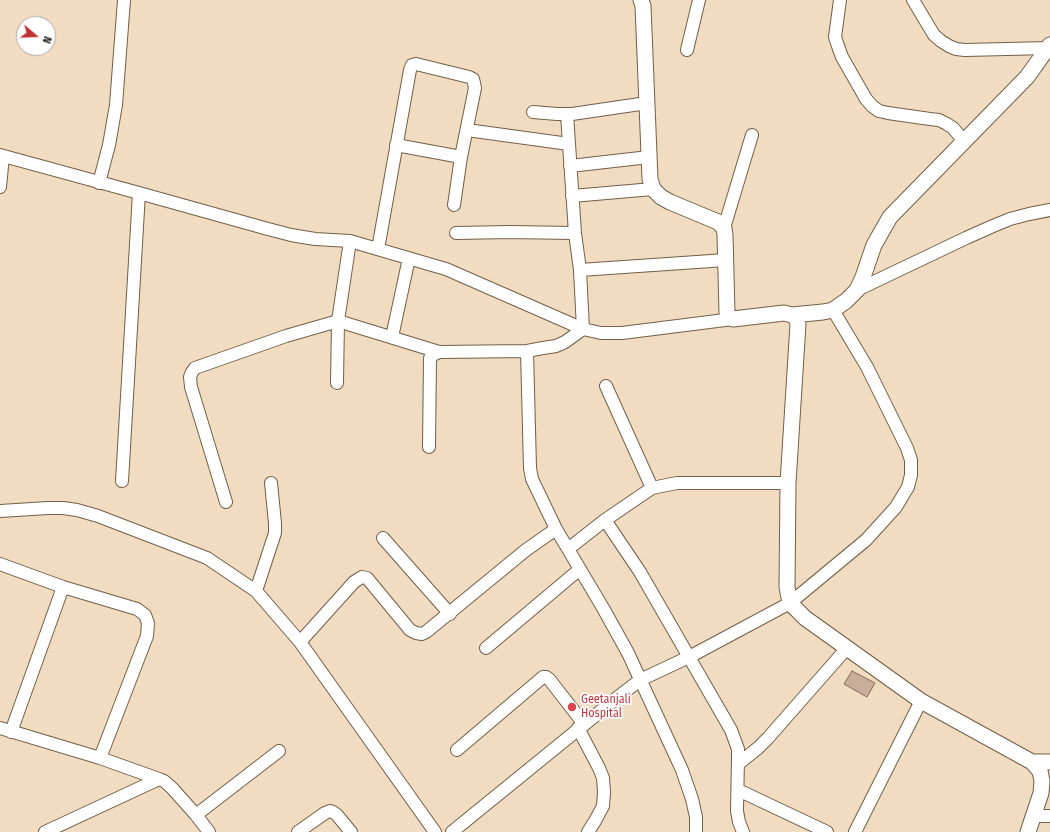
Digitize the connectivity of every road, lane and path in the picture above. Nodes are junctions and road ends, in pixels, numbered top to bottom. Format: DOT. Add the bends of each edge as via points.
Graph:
graph roads {
  1 [pos="124,0"];
  2 [pos="641,0"];
  3 [pos="699,0"];
  4 [pos="840,0"];
  5 [pos="913,0"];
  6 [pos="1049,46"];
  7 [pos="687,50"];
  8 [pos="647,103"];
  9 [pos="533,112"];
  10 [pos="567,114"];
  11 [pos="467,130"];
  12 [pos="752,135"];
  13 [pos="964,141"];
  14 [pos="569,144"];
  15 [pos="396,145"];
  16 [pos="2,156"];
  17 [pos="461,157"];
  18 [pos="649,157"];
  19 [pos="570,166"];
  20 [pos="99,183"];
  21 [pos="0,187"];
  22 [pos="653,189"];
  23 [pos="140,193"];
  24 [pos="572,196"];
  25 [pos="454,205"];
  26 [pos="1050,210"];
  27 [pos="724,228"];
  28 [pos="456,233"];
  29 [pos="574,233"];
  30 [pos="350,241"];
  31 [pos="378,249"];
  32 [pos="409,258"];
  33 [pos="726,260"];
  34 [pos="580,270"];
  35 [pos="857,290"];
  36 [pos="833,310"];
  37 [pos="792,315"];
  38 [pos="734,319"];
  39 [pos="338,321"];
  40 [pos="583,329"];
  41 [pos="392,337"];
  42 [pos="526,351"];
  43 [pos="439,352"];
  44 [pos="337,383"];
  45 [pos="606,386"];
  46 [pos="429,447"];
  47 [pos="122,481"];
  48 [pos="271,483"];
  49 [pos="788,483"];
  50 [pos="652,488"];
  51 [pos="226,502"];
  52 [pos="0,511"];
  53 [pos="605,520"];
  54 [pos="556,529"];
  55 [pos="383,538"];
  56 [pos="568,549"];
  57 [pos="0,564"];
  58 [pos="580,569"];
  59 [pos="63,587"];
  60 [pos="256,590"];
  61 [pos="790,603"];
  62 [pos="450,614"];
  63 [pos="300,642"];
  64 [pos="486,648"];
  65 [pos="847,648"];
  66 [pos="689,657"];
  67 [pos="640,680"];
  68 [pos="921,701"];
  69 [pos="581,726"];
  70 [pos="6,730"];
  71 [pos="457,750"];
  72 [pos="279,751"];
  73 [pos="100,758"];
  74 [pos="1049,761"];
  75 [pos="1032,762"];
  76 [pos="738,764"];
  77 [pos="159,778"];
  78 [pos="738,790"];
  79 [pos="196,815"];
  80 [pos="1034,816"];
  81 [pos="1050,816"];
  82 [pos="45,832"];
  83 [pos="209,832"];
  84 [pos="298,832"];
  85 [pos="350,832"];
  86 [pos="435,832"];
  87 [pos="452,832"];
  88 [pos="588,832"];
  89 [pos="696,832"];
  90 [pos="743,832"];
  91 [pos="827,832"];
  92 [pos="855,832"];
  93 [pos="1028,832"];
  1 -- 20 [label="street" via="116,105"];
  2 -- 8 [label="street"];
  3 -- 7 [label="street"];
  4 -- 13 [label="street" via="835,37 842,57 872,106 888,113 939,120 953,128"];
  5 -- 6 [label="street" via="934,35 956,49"];
  6 -- 13 [label="street" via="1027,77"];
  8 -- 10 [label="street"];
  8 -- 18 [label="street"];
  9 -- 10 [label="street"];
  10 -- 14 [label="street"];
  11 -- 14 [label="street"];
  11 -- 15 [label="street" via="474,88 473,79 416,64 412,65 410,70"];
  11 -- 17 [label="street"];
  12 -- 27 [label="street"];
  13 -- 35 [label="street" via="890,217 874,245"];
  14 -- 19 [label="street"];
  15 -- 17 [label="street"];
  15 -- 31 [label="street"];
  16 -- 20 [label="street"];
  16 -- 21 [label="street"];
  17 -- 25 [label="street"];
  18 -- 19 [label="street"];
  18 -- 22 [label="street"];
  19 -- 24 [label="street"];
  20 -- 23 [label="street"];
  22 -- 24 [label="street"];
  22 -- 27 [label="street" via="670,202 718,222"];
  23 -- 30 [label="street" via="291,235"];
  23 -- 47 [label="street"];
  24 -- 29 [label="street"];
  26 -- 35 [label="street" via="1010,219 993,226"];
  27 -- 33 [label="street"];
  28 -- 29 [label="street"];
  29 -- 34 [label="street"];
  30 -- 31 [label="street"];
  30 -- 39 [label="street"];
  31 -- 32 [label="street"];
  32 -- 40 [label="street" via="446,269"];
  32 -- 41 [label="street"];
  33 -- 34 [label="street"];
  33 -- 38 [label="street" via="728,313 729,317"];
  34 -- 40 [label="street"];
  35 -- 36 [label="street"];
  36 -- 37 [label="street"];
  36 -- 61 [label="street" via="867,367 907,448 911,460 911,475 908,488 896,507 866,540"];
  37 -- 38 [label="street" via="784,313"];
  37 -- 49 [label="street" via="798,324"];
  38 -- 40 [label="street" via="622,333 601,333"];
  39 -- 41 [label="street"];
  39 -- 44 [label="street"];
  39 -- 51 [label="street" via="286,336 195,368 192,372 191,387"];
  40 -- 42 [label="street" via="556,346"];
  41 -- 43 [label="street"];
  42 -- 43 [label="street"];
  42 -- 54 [label="street" via="530,468 536,489"];
  43 -- 46 [label="street" via="430,358"];
  45 -- 50 [label="street"];
  48 -- 60 [label="street" via="275,533"];
  49 -- 50 [label="street" via="677,483"];
  49 -- 61 [label="street" via="787,587"];
  50 -- 53 [label="street"];
  52 -- 60 [label="street" via="63,508 98,516 207,558"];
  53 -- 56 [label="street"];
  53 -- 66 [label="street" via="640,572"];
  54 -- 56 [label="street"];
  54 -- 62 [label="street" via="526,550"];
  55 -- 62 [label="street"];
  56 -- 58 [label="street"];
  57 -- 59 [label="street"];
  58 -- 64 [label="street"];
  58 -- 67 [label="street" via="628,653"];
  59 -- 70 [label="street"];
  59 -- 73 [label="street" via="137,609 145,615 148,624 147,636"];
  60 -- 63 [label="street"];
  61 -- 65 [label="street" via="805,618"];
  61 -- 66 [label="street"];
  62 -- 63 [label="street" via="426,632 416,633 410,630 367,578 362,577 354,582"];
  63 -- 86 [label="street"];
  65 -- 68 [label="street"];
  65 -- 76 [label="street" via="768,738"];
  66 -- 67 [label="street"];
  66 -- 76 [label="street" via="730,730 738,749"];
  67 -- 69 [label="street"];
  67 -- 89 [label="street" via="682,770 692,799"];
  68 -- 75 [label="street"];
  68 -- 92 [label="street"];
  69 -- 71 [label="street" via="549,678 543,677"];
  69 -- 87 [label="street"];
  69 -- 88 [label="street" via="603,778 604,792 603,806"];
  70 -- 73 [label="street"];
  72 -- 79 [label="street"];
  73 -- 77 [label="street"];
  74 -- 75 [label="street"];
  75 -- 80 [label="street" via="1040,772 1042,781"];
  76 -- 78 [label="street"];
  77 -- 79 [label="street" via="172,788"];
  77 -- 82 [label="street"];
  78 -- 90 [label="street" via="737,811"];
  78 -- 91 [label="street"];
  79 -- 83 [label="street"];
  80 -- 81 [label="street"];
  80 -- 93 [label="street"];
  84 -- 85 [label="street" via="330,811 337,815"];
}
